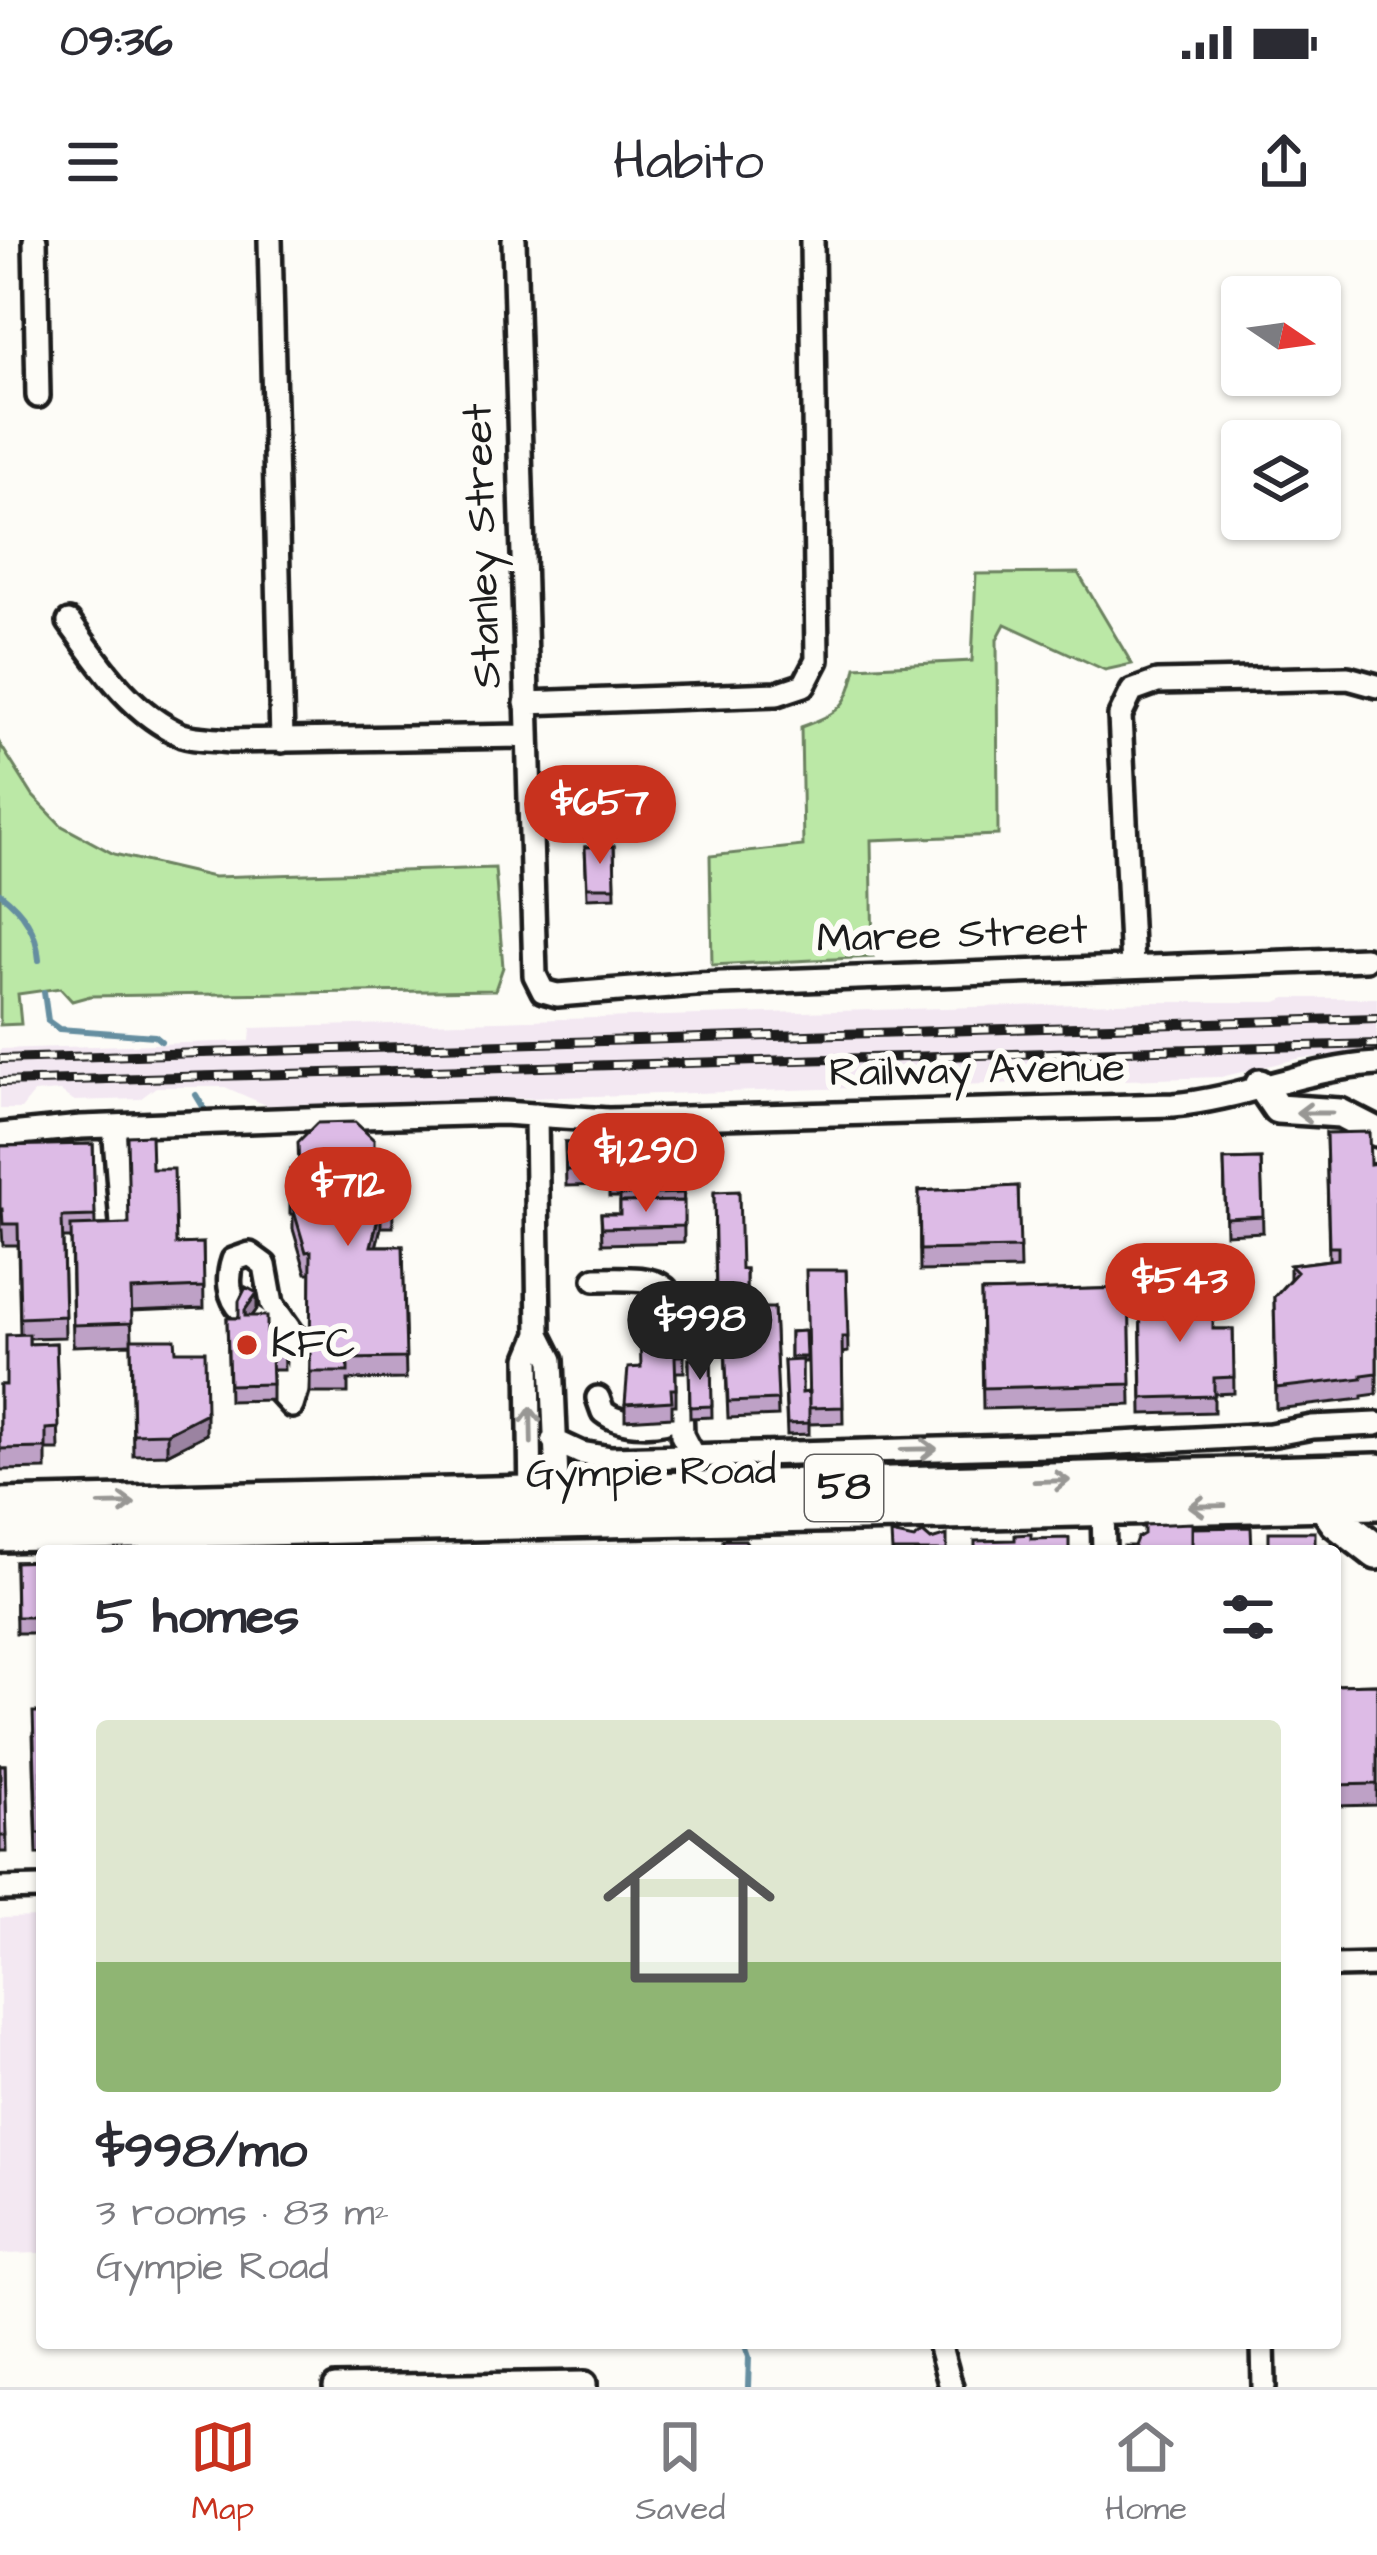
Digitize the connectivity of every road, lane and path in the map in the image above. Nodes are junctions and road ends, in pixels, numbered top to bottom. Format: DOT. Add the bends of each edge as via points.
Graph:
graph roads {
  1 [pos="35,240"];
  2 [pos="270,240"];
  3 [pos="514,240"];
  4 [pos="812,240"];
  5 [pos="38,396"];
  6 [pos="69,622"];
  7 [pos="1377,667"];
  8 [pos="1348,678"];
  9 [pos="1377,686"];
  10 [pos="526,703"];
  11 [pos="527,736"];
  12 [pos="282,741"];
  13 [pos="1365,958"];
  14 [pos="1132,967"];
  15 [pos="543,991"];
  16 [pos="1377,1064"];
  17 [pos="1260,1084"];
  18 [pos="536,1115"];
  19 [pos="114,1126"];
  20 [pos="1377,1132"];
  21 [pos="0,1135"];
  22 [pos="123,1236"];
  23 [pos="596,1286"];
  24 [pos="248,1314"];
  25 [pos="539,1334"];
  26 [pos="598,1398"];
  27 [pos="681,1414"];
  28 [pos="1377,1424"];
  29 [pos="554,1440"];
  30 [pos="1083,1445"];
  31 [pos="739,1453"];
  32 [pos="692,1454"];
  33 [pos="1377,1472"];
  34 [pos="1131,1478"];
  35 [pos="695,1490"];
  36 [pos="1377,1502"];
  37 [pos="1324,1503"];
  38 [pos="0,1506"];
  39 [pos="545,1506"];
  40 [pos="1103,1508"];
  41 [pos="0,1534"];
  42 [pos="1104,1545"];
  43 [pos="1377,1552"];
  44 [pos="36,1888"];
  45 [pos="0,1889"];
  46 [pos="1377,1965"];
  47 [pos="1341,1966"];
  48 [pos="941,2349"];
  49 [pos="1263,2349"];
  50 [pos="335,2387"];
  51 [pos="585,2387"];
  52 [pos="951,2387"];
  53 [pos="1264,2387"];
  1 -- 5 [label="street"];
  2 -- 12 [label="street"];
  3 -- 10 [label="street, Stanley Street"];
  4 -- 10 [label="street" via="817,660 804,685 776,694"];
  6 -- 12 [label="street" via="117,687 185,736"];
  7 -- 8 [label="street"];
  8 -- 9 [label="street"];
  8 -- 14 [label="street" via="1157,682 1132,691 1120,716"];
  10 -- 11 [label="street, Stanley Street"];
  11 -- 12 [label="street"];
  11 -- 15 [label="street, Stanley Street" via="535,974"];
  13 -- 14 [label="street, Maree Street"];
  14 -- 15 [label="street, Maree Street"];
  16 -- 17 [label="street, Railway Avenue"];
  17 -- 18 [label="street, Railway Avenue" via="1173,1105 608,1120"];
  20 -- 17 [label="main road, one-way" via="1340,1114 1277,1109"];
  18 -- 19 [label="street, Railway Avenue"];
  18 -- 25 [label="street"];
  19 -- 21 [label="street, Railway Avenue"];
  19 -- 22 [label="street"];
  23 -- 27 [label="street" via="642,1278 671,1293"];
  24 -- 24 [label="street" via="232,1297 230,1271 233,1260 250,1254 265,1265 272,1304 293,1334 292,1406 279,1392 272,1329"];
  25 -- 29 [label="street" via="552,1360"];
  39 -- 25 [label="street, one-way" via="530,1358"];
  26 -- 27 [label="street" via="603,1412 621,1422"];
  27 -- 32 [label="street"];
  28 -- 30 [label="street, Gympie Road"];
  29 -- 32 [label="street, Gympie Road" via="596,1457"];
  29 -- 39 [label="street"];
  31 -- 30 [label="street, Gympie Road, one-way"];
  30 -- 34 [label="street"];
  31 -- 32 [label="street, Gympie Road"];
  31 -- 35 [label="street"];
  33 -- 34 [label="highway, Gympie Road / 58"];
  35 -- 34 [label="highway, Gympie Road / 58, one-way"];
  35 -- 39 [label="highway, Gympie Road / 58"];
  36 -- 37 [label="highway, Gympie Road / 58"];
  37 -- 40 [label="highway, Gympie Road / 58, one-way"];
  37 -- 43 [label="highway"];
  38 -- 39 [label="highway, Gympie Road / 58, one-way"];
  39 -- 40 [label="highway, Gympie Road / 58"];
  39 -- 41 [label="highway, Gympie Road / 58"];
  40 -- 42 [label="street"];
  44 -- 45 [label="street"];
  46 -- 47 [label="street"];
  48 -- 52 [label="street"];
  49 -- 53 [label="street"];
  50 -- 51 [label="street"];
}
